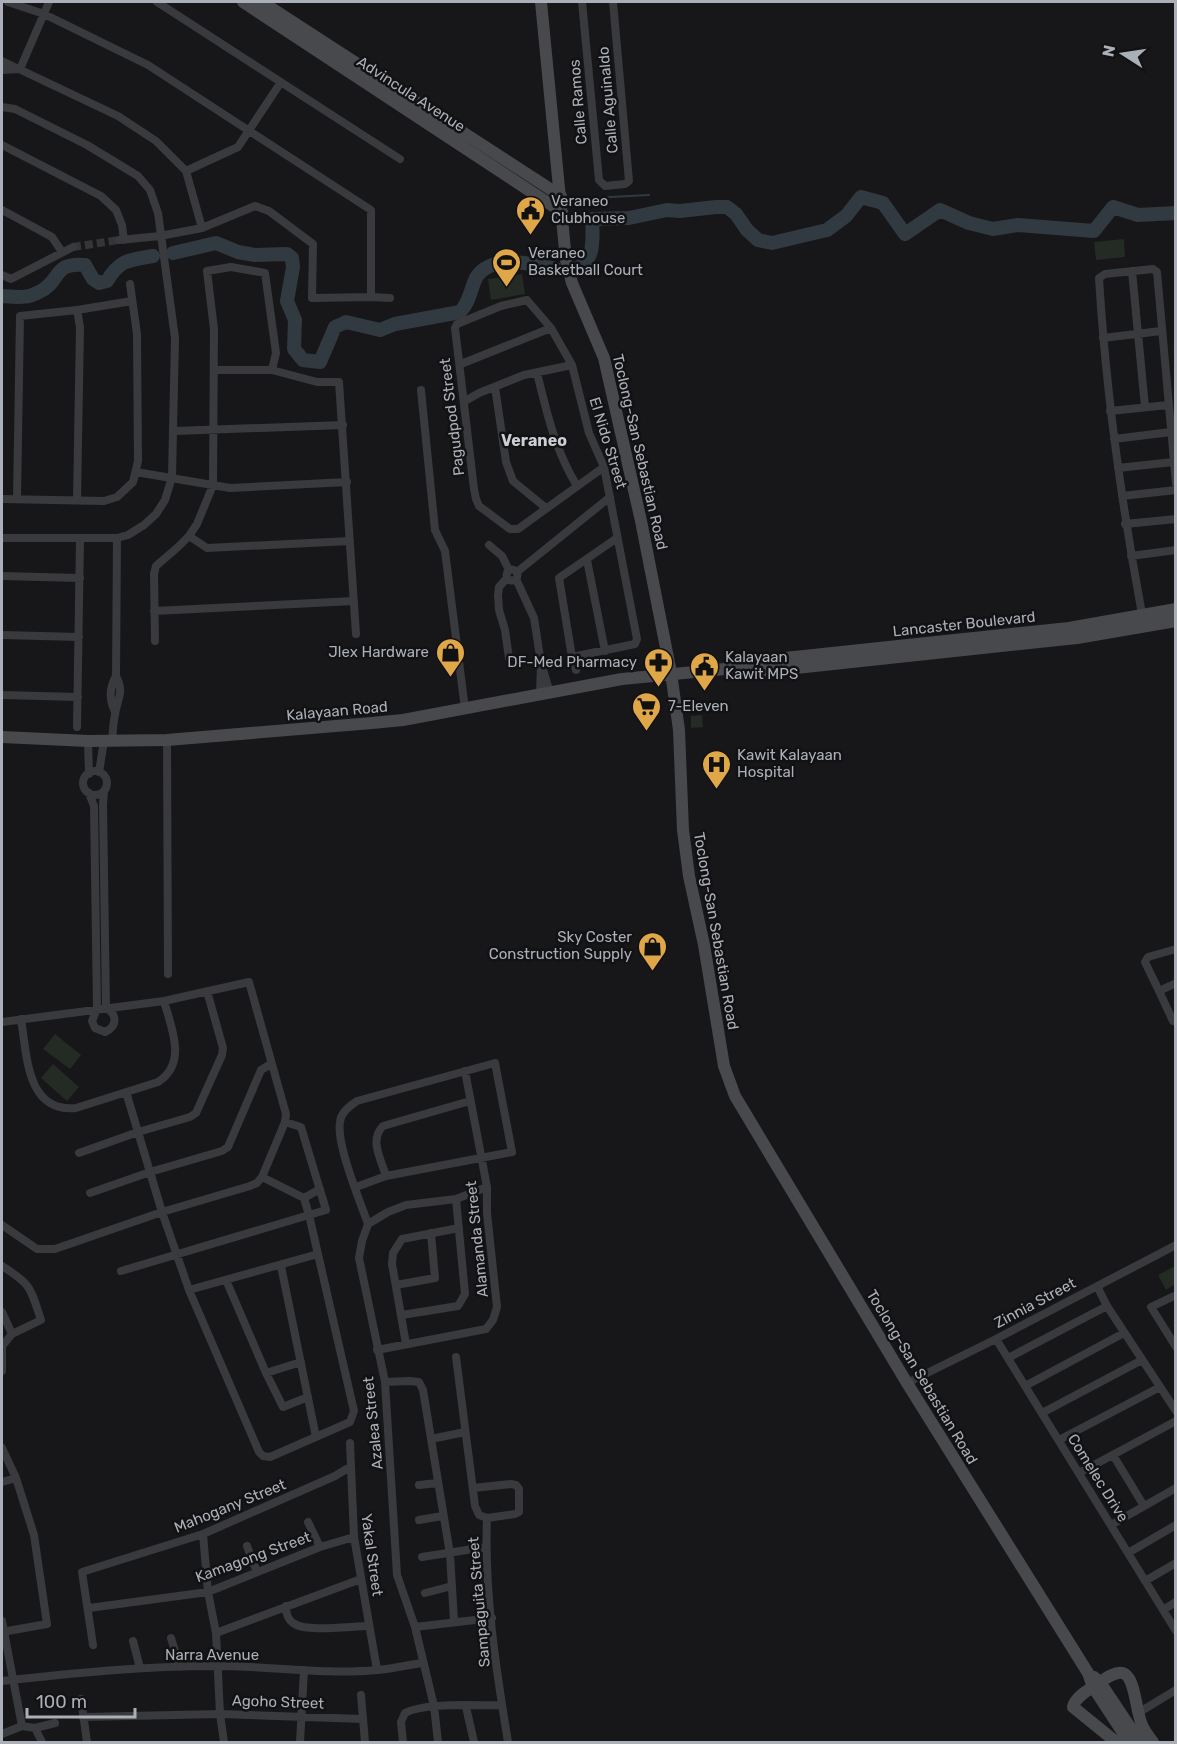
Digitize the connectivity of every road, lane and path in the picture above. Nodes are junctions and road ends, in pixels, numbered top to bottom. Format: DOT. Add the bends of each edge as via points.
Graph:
graph roads {
  1 [pos="8,2"];
  2 [pos="50,2"];
  3 [pos="157,2"];
  4 [pos="243,2"];
  5 [pos="262,2"];
  6 [pos="541,2"];
  7 [pos="582,2"];
  8 [pos="613,2"];
  9 [pos="44,14"];
  10 [pos="2,62"];
  11 [pos="20,69"];
  12 [pos="2,70"];
  13 [pos="281,82"];
  14 [pos="400,99"];
  15 [pos="2,107"];
  16 [pos="248,130"];
  17 [pos="2,145"];
  18 [pos="400,159"];
  19 [pos="186,171"];
  20 [pos="615,185"];
  21 [pos="561,196"];
  22 [pos="2,210"];
  23 [pos="562,212"];
  24 [pos="202,228"];
  25 [pos="160,236"];
  26 [pos="73,247"];
  27 [pos="62,252"];
  28 [pos="1132,271"];
  29 [pos="2,274"];
  30 [pos="130,284"];
  31 [pos="371,297"];
  32 [pos="390,298"];
  33 [pos="132,301"];
  34 [pos="76,310"];
  35 [pos="456,326"];
  36 [pos="551,328"];
  37 [pos="1161,331"];
  38 [pos="1138,334"];
  39 [pos="1103,338"];
  40 [pos="460,364"];
  41 [pos="572,365"];
  42 [pos="215,370"];
  43 [pos="272,370"];
  44 [pos="537,373"];
  45 [pos="495,387"];
  46 [pos="421,390"];
  47 [pos="465,401"];
  48 [pos="1168,405"];
  49 [pos="1145,407"];
  50 [pos="1110,411"];
  51 [pos="343,425"];
  52 [pos="214,430"];
  53 [pos="174,431"];
  54 [pos="1171,432"];
  55 [pos="1114,439"];
  56 [pos="1173,462"];
  57 [pos="604,467"];
  58 [pos="1118,468"];
  59 [pos="136,472"];
  60 [pos="172,477"];
  61 [pos="347,482"];
  62 [pos="1176,484"];
  63 [pos="213,485"];
  64 [pos="577,486"];
  65 [pos="1176,490"];
  66 [pos="1122,496"];
  67 [pos="610,497"];
  68 [pos="2,499"];
  69 [pos="17,499"];
  70 [pos="77,500"];
  71 [pos="546,508"];
  72 [pos="1176,519"];
  73 [pos="1125,524"];
  74 [pos="189,536"];
  75 [pos="2,538"];
  76 [pos="80,538"];
  77 [pos="117,538"];
  78 [pos="617,538"];
  79 [pos="350,542"];
  80 [pos="489,545"];
  81 [pos="1176,550"];
  82 [pos="1131,556"];
  83 [pos="587,560"];
  84 [pos="512,575"];
  85 [pos="2,576"];
  86 [pos="80,578"];
  87 [pos="354,601"];
  88 [pos="1176,609"];
  89 [pos="154,611"];
  90 [pos="1142,614"];
  91 [pos="1176,621"];
  92 [pos="356,634"];
  93 [pos="2,635"];
  94 [pos="79,636"];
  95 [pos="154,641"];
  96 [pos="605,651"];
  97 [pos="572,657"];
  98 [pos="509,658"];
  99 [pos="756,666"];
  100 [pos="576,670"];
  101 [pos="671,674"];
  102 [pos="545,694"];
  103 [pos="2,695"];
  104 [pos="78,697"];
  105 [pos="465,709"];
  106 [pos="77,727"];
  107 [pos="2,737"];
  108 [pos="167,740"];
  109 [pos="88,741"];
  110 [pos="108,741"];
  111 [pos="99,772"];
  112 [pos="88,774"];
  113 [pos="104,791"];
  114 [pos="89,793"];
  115 [pos="1176,949"];
  116 [pos="168,975"];
  117 [pos="1176,983"];
  118 [pos="207,991"];
  119 [pos="1159,991"];
  120 [pos="164,1000"];
  121 [pos="101,1009"];
  122 [pos="21,1019"];
  123 [pos="2,1022"];
  124 [pos="1175,1022"];
  125 [pos="271,1064"];
  126 [pos="465,1071"];
  127 [pos="126,1092"];
  128 [pos="470,1101"];
  129 [pos="285,1122"];
  130 [pos="138,1132"];
  131 [pos="79,1153"];
  132 [pos="482,1158"];
  133 [pos="150,1172"];
  134 [pos="386,1176"];
  135 [pos="262,1177"];
  136 [pos="356,1187"];
  137 [pos="487,1187"];
  138 [pos="320,1189"];
  139 [pos="90,1193"];
  140 [pos="304,1198"];
  141 [pos="456,1199"];
  142 [pos="162,1212"];
  143 [pos="309,1215"];
  144 [pos="368,1224"];
  145 [pos="2,1227"];
  146 [pos="459,1228"];
  147 [pos="431,1233"];
  148 [pos="1176,1245"];
  149 [pos="177,1253"];
  150 [pos="318,1254"];
  151 [pos="2,1266"];
  152 [pos="281,1266"];
  153 [pos="121,1271"];
  154 [pos="226,1281"];
  155 [pos="396,1285"];
  156 [pos="1097,1286"];
  157 [pos="189,1290"];
  158 [pos="1176,1295"];
  159 [pos="1107,1305"];
  160 [pos="2,1311"];
  161 [pos="402,1314"];
  162 [pos="1124,1333"];
  163 [pos="12,1334"];
  164 [pos="996,1339"];
  165 [pos="406,1344"];
  166 [pos="2,1345"];
  167 [pos="1176,1347"];
  168 [pos="378,1350"];
  169 [pos="456,1357"];
  170 [pos="1008,1358"];
  171 [pos="1142,1360"];
  172 [pos="301,1362"];
  173 [pos="2,1371"];
  174 [pos="266,1373"];
  175 [pos="385,1382"];
  176 [pos="907,1383"];
  177 [pos="1025,1386"];
  178 [pos="1160,1387"];
  179 [pos="308,1397"];
  180 [pos="1176,1411"];
  181 [pos="1042,1413"];
  182 [pos="1176,1421"];
  183 [pos="465,1432"];
  184 [pos="316,1437"];
  185 [pos="430,1439"];
  186 [pos="1059,1440"];
  187 [pos="350,1443"];
  188 [pos="2,1448"];
  189 [pos="1113,1455"];
  190 [pos="350,1467"];
  191 [pos="1079,1473"];
  192 [pos="16,1478"];
  193 [pos="2,1482"];
  194 [pos="438,1483"];
  195 [pos="419,1485"];
  196 [pos="473,1488"];
  197 [pos="1176,1488"];
  198 [pos="1144,1506"];
  199 [pos="442,1516"];
  200 [pos="487,1518"];
  201 [pos="419,1520"];
  202 [pos="308,1522"];
  203 [pos="1111,1525"];
  204 [pos="1176,1525"];
  205 [pos="203,1534"];
  206 [pos="354,1537"];
  207 [pos="248,1546"];
  208 [pos="486,1546"];
  209 [pos="320,1547"];
  210 [pos="1128,1553"];
  211 [pos="450,1554"];
  212 [pos="422,1557"];
  213 [pos="1176,1563"];
  214 [pos="257,1572"];
  215 [pos="361,1579"];
  216 [pos="1145,1581"];
  217 [pos="452,1586"];
  218 [pos="208,1592"];
  219 [pos="425,1593"];
  220 [pos="1176,1602"];
  221 [pos="285,1606"];
  222 [pos="89,1608"];
  223 [pos="1163,1610"];
  224 [pos="492,1618"];
  225 [pos="2,1620"];
  226 [pos="454,1621"];
  227 [pos="369,1626"];
  228 [pos="415,1627"];
  229 [pos="1176,1631"];
  230 [pos="3,1632"];
  231 [pos="216,1633"];
  232 [pos="171,1638"];
  233 [pos="133,1641"];
  234 [pos="93,1645"];
  235 [pos="422,1663"];
  236 [pos="218,1666"];
  237 [pos="180,1667"];
  238 [pos="140,1668"];
  239 [pos="304,1670"];
  240 [pos="377,1670"];
  241 [pos="14,1680"];
  242 [pos="2,1681"];
  243 [pos="1097,1684"];
  244 [pos="1176,1690"];
  245 [pos="361,1695"];
  246 [pos="81,1699"];
  247 [pos="502,1705"];
  248 [pos="434,1706"];
  249 [pos="466,1707"];
  250 [pos="1138,1713"];
  251 [pos="220,1714"];
  252 [pos="302,1717"];
  253 [pos="83,1718"];
  254 [pos="363,1719"];
  255 [pos="55,1723"];
  256 [pos="22,1726"];
  257 [pos="35,1728"];
  258 [pos="2,1734"];
  259 [pos="42,1743"];
  260 [pos="87,1743"];
  261 [pos="224,1743"];
  262 [pos="300,1743"];
  263 [pos="365,1743"];
  264 [pos="403,1743"];
  265 [pos="438,1743"];
  266 [pos="474,1743"];
  267 [pos="508,1743"];
  268 [pos="1116,1743"];
  269 [pos="1129,1743"];
  270 [pos="1140,1743"];
  271 [pos="1153,1743"];
  1 -- 9 [label="street"];
  2 -- 9 [label="street"];
  3 -- 13 [label="street"];
  4 -- 14 [label="main road, Advincula Avenue"];
  5 -- 14 [label="main road, Advincula Avenue"];
  6 -- 21 [label="main road, Toclong-San Sebastian Road"];
  7 -- 20 [label="street, Calle Ramos" via="599,180 605,186"];
  8 -- 20 [label="street, Calle Aguinaldo" via="628,181"];
  9 -- 11 [label="street"];
  9 -- 16 [label="street" via="148,65"];
  10 -- 11 [label="street"];
  11 -- 12 [label="street"];
  11 -- 19 [label="street" via="118,116 156,141"];
  13 -- 16 [label="street"];
  13 -- 18 [label="street"];
  14 -- 21 [label="main road, Advincula Avenue"];
  14 -- 23 [label="main road, Advincula Avenue"];
  15 -- 25 [label="street" via="15,109 87,145 138,176 150,190"];
  16 -- 19 [label="street" via="238,147"];
  16 -- 31 [label="street" via="371,210"];
  17 -- 25 [label="street" via="101,196 116,210 122,225 121,240"];
  19 -- 24 [label="street"];
  21 -- 23 [label="main road, Toclong-San Sebastian Road"];
  22 -- 27 [label="street" via="52,237"];
  23 -- 101 [label="main road, Toclong-San Sebastian Road" via="569,272 604,358 626,448"];
  24 -- 25 [label="street"];
  24 -- 31 [label="street" via="255,206 313,244 312,298"];
  25 -- 53 [label="street" via="175,338"];
  26 -- 27 [label="street"];
  27 -- 29 [label="street" via="17,277 11,279"];
  28 -- 37 [label="street" via="1157,272"];
  28 -- 38 [label="street"];
  28 -- 39 [label="street" via="1099,278"];
  30 -- 33 [label="street"];
  31 -- 32 [label="street"];
  33 -- 34 [label="street"];
  33 -- 59 [label="street" via="137,334"];
  34 -- 69 [label="street" via="20,316"];
  34 -- 70 [label="street" via="80,327"];
  35 -- 36 [label="street, El Nido Street" via="501,306 528,300"];
  35 -- 40 [label="street, Pagudpod Street"];
  36 -- 40 [label="street"];
  36 -- 41 [label="street, El Nido Street"];
  37 -- 38 [label="street"];
  37 -- 48 [label="street"];
  38 -- 39 [label="street"];
  38 -- 49 [label="street"];
  39 -- 50 [label="street"];
  40 -- 47 [label="street, Pagudpod Street"];
  41 -- 44 [label="street"];
  41 -- 57 [label="street, El Nido Street" via="589,433"];
  42 -- 43 [label="street"];
  42 -- 43 [label="street" via="207,271 231,267 265,273 276,353"];
  42 -- 52 [label="street"];
  43 -- 51 [label="street" via="316,382 339,382"];
  44 -- 45 [label="street"];
  44 -- 64 [label="street" via="556,447"];
  45 -- 47 [label="street"];
  45 -- 71 [label="street" via="506,462 513,481"];
  46 -- 105 [label="street" via="435,530 445,550"];
  47 -- 71 [label="street, Pagudpod Street" via="479,506 510,529 518,529"];
  48 -- 49 [label="street"];
  48 -- 54 [label="street"];
  49 -- 50 [label="street"];
  50 -- 55 [label="street"];
  51 -- 52 [label="street"];
  51 -- 61 [label="street"];
  52 -- 53 [label="street"];
  52 -- 63 [label="street"];
  53 -- 60 [label="street"];
  54 -- 55 [label="street"];
  54 -- 56 [label="street"];
  55 -- 58 [label="street"];
  56 -- 58 [label="street"];
  56 -- 62 [label="street"];
  57 -- 64 [label="street"];
  57 -- 67 [label="street, El Nido Street"];
  58 -- 66 [label="street"];
  59 -- 60 [label="street"];
  59 -- 70 [label="street" via="133,482 117,497 105,501"];
  60 -- 63 [label="street"];
  60 -- 77 [label="street" via="156,514 128,535"];
  61 -- 63 [label="street" via="230,488"];
  61 -- 79 [label="street"];
  63 -- 74 [label="street"];
  64 -- 71 [label="street"];
  65 -- 66 [label="street"];
  66 -- 73 [label="street"];
  67 -- 78 [label="street, El Nido Street"];
  67 -- 84 [label="street"];
  68 -- 69 [label="street"];
  69 -- 70 [label="street"];
  72 -- 73 [label="street"];
  73 -- 82 [label="street"];
  74 -- 79 [label="street" via="207,548"];
  74 -- 89 [label="street" via="156,566"];
  75 -- 76 [label="street"];
  76 -- 77 [label="street"];
  76 -- 86 [label="street"];
  77 -- 110 [label="street" via="116,676 110,701 115,712"];
  78 -- 83 [label="street"];
  78 -- 96 [label="street, El Nido Street" via="636,642"];
  79 -- 87 [label="street"];
  80 -- 84 [label="street" via="502,556"];
  81 -- 82 [label="street"];
  82 -- 90 [label="street"];
  83 -- 96 [label="street"];
  83 -- 97 [label="street" via="559,578"];
  84 -- 98 [label="street" via="499,587 498,595"];
  84 -- 102 [label="street" via="534,618"];
  85 -- 86 [label="street"];
  86 -- 94 [label="street"];
  87 -- 89 [label="street"];
  87 -- 92 [label="street"];
  88 -- 90 [label="main road, Lancaster Boulevard"];
  89 -- 95 [label="street"];
  90 -- 99 [label="main road, Lancaster Boulevard" via="1069,628 766,660"];
  91 -- 99 [label="main road, Lancaster Boulevard" via="1077,638 768,671"];
  93 -- 94 [label="street"];
  94 -- 104 [label="street"];
  96 -- 97 [label="street"];
  97 -- 100 [label="street"];
  99 -- 101 [label="main road, Lancaster Boulevard"];
  101 -- 102 [label="main road, Kalayaan Road"];
  101 -- 176 [label="main road, Toclong-San Sebastian Road" via="689,876 724,1066 735,1096"];
  102 -- 105 [label="main road, Kalayaan Road"];
  103 -- 104 [label="street"];
  104 -- 106 [label="street"];
  105 -- 108 [label="main road, Kalayaan Road" via="403,720"];
  107 -- 109 [label="main road, Kalayaan Road"];
  108 -- 110 [label="main road, Kalayaan Road"];
  108 -- 116 [label="street"];
  109 -- 110 [label="main road, Kalayaan Road"];
  109 -- 112 [label="street"];
  110 -- 111 [label="street"];
  111 -- 112 [label="street"];
  111 -- 113 [label="street" via="107,780"];
  112 -- 114 [label="street" via="83,783"];
  113 -- 114 [label="street" via="99,795"];
  113 -- 121 [label="street"];
  114 -- 121 [label="street" via="94,806"];
  115 -- 119 [label="street" via="1148,957 1145,962"];
  117 -- 119 [label="street"];
  118 -- 120 [label="street"];
  118 -- 125 [label="street" via="249,982"];
  118 -- 130 [label="street" via="223,1048 201,1106 190,1117"];
  119 -- 124 [label="street"];
  120 -- 121 [label="street"];
  120 -- 127 [label="street" via="176,1043 170,1071 158,1082"];
  121 -- 122 [label="street"];
  122 -- 123 [label="street"];
  122 -- 127 [label="street" via="32,1084 38,1094 56,1107 76,1108"];
  125 -- 129 [label="street"];
  125 -- 133 [label="street" via="261,1070 228,1147"];
  126 -- 128 [label="street, Alamanda Street"];
  126 -- 132 [label="street" via="495,1063 512,1152"];
  126 -- 136 [label="street" via="357,1101 345,1110 339,1121 340,1139"];
  127 -- 130 [label="street"];
  128 -- 132 [label="street, Alamanda Street"];
  128 -- 134 [label="street" via="383,1126 375,1139"];
  129 -- 135 [label="street"];
  129 -- 138 [label="street" via="302,1127"];
  130 -- 131 [label="street"];
  130 -- 133 [label="street"];
  132 -- 134 [label="street"];
  132 -- 137 [label="street, Alamanda Street"];
  133 -- 139 [label="street"];
  133 -- 142 [label="street"];
  134 -- 136 [label="street"];
  135 -- 140 [label="street"];
  135 -- 142 [label="street" via="250,1186"];
  136 -- 144 [label="street"];
  137 -- 141 [label="street"];
  137 -- 165 [label="street, Alamanda Street" via="498,1307 493,1320 486,1329"];
  138 -- 140 [label="street"];
  138 -- 143 [label="street" via="326,1210"];
  140 -- 143 [label="street"];
  141 -- 144 [label="street" via="406,1205"];
  141 -- 146 [label="street"];
  142 -- 145 [label="street" via="55,1249 37,1249"];
  142 -- 149 [label="street"];
  143 -- 149 [label="street"];
  143 -- 150 [label="street"];
  144 -- 168 [label="street, Azalea Street" via="359,1258"];
  146 -- 147 [label="street"];
  146 -- 161 [label="street" via="465,1294 458,1306"];
  147 -- 155 [label="street" via="402,1239 393,1253"];
  147 -- 155 [label="street" via="435,1278"];
  148 -- 156 [label="street, Zinnia Street"];
  149 -- 153 [label="street"];
  149 -- 157 [label="street"];
  150 -- 152 [label="street"];
  150 -- 184 [label="street" via="354,1411 350,1422"];
  151 -- 163 [label="street" via="24,1281 41,1320"];
  152 -- 154 [label="street"];
  152 -- 172 [label="street"];
  154 -- 157 [label="street"];
  154 -- 174 [label="street"];
  155 -- 161 [label="street"];
  156 -- 159 [label="street"];
  156 -- 164 [label="street, Zinnia Street"];
  157 -- 184 [label="street" via="259,1452 270,1457"];
  158 -- 167 [label="street" via="1152,1307"];
  159 -- 162 [label="street"];
  159 -- 170 [label="street"];
  160 -- 163 [label="street"];
  161 -- 165 [label="street"];
  162 -- 171 [label="street"];
  162 -- 177 [label="street"];
  163 -- 166 [label="street"];
  164 -- 170 [label="street, Comelec Drive"];
  164 -- 176 [label="street, Zinnia Street"];
  165 -- 168 [label="street, Alamanda Street"];
  166 -- 173 [label="street"];
  168 -- 175 [label="street, Azalea Street"];
  169 -- 183 [label="street, Sampaguita Street"];
  170 -- 177 [label="street, Comelec Drive"];
  171 -- 178 [label="street"];
  171 -- 181 [label="street"];
  172 -- 174 [label="street"];
  172 -- 179 [label="street"];
  174 -- 179 [label="street" via="283,1407"];
  175 -- 185 [label="street" via="419,1382"];
  175 -- 228 [label="street, Azalea Street" via="397,1575"];
  176 -- 243 [label="main road, Toclong-San Sebastian Road"];
  177 -- 181 [label="street, Comelec Drive"];
  178 -- 180 [label="street"];
  178 -- 186 [label="street"];
  179 -- 184 [label="street"];
  181 -- 186 [label="street, Comelec Drive"];
  182 -- 189 [label="street"];
  183 -- 185 [label="street"];
  183 -- 196 [label="street, Sampaguita Street"];
  185 -- 194 [label="street"];
  186 -- 191 [label="street, Comelec Drive"];
  187 -- 190 [label="street, Yakal Street"];
  188 -- 192 [label="street"];
  189 -- 191 [label="street"];
  189 -- 198 [label="street"];
  190 -- 205 [label="street, Mahogany Street"];
  190 -- 206 [label="street, Yakal Street"];
  191 -- 203 [label="street, Comelec Drive"];
  192 -- 193 [label="street"];
  192 -- 230 [label="street" via="34,1535 47,1624"];
  194 -- 195 [label="street"];
  194 -- 199 [label="street"];
  196 -- 200 [label="street, Sampaguita Street" via="479,1515"];
  196 -- 200 [label="street" via="511,1484 519,1489 519,1512"];
  197 -- 198 [label="street"];
  198 -- 203 [label="street"];
  199 -- 201 [label="street"];
  199 -- 211 [label="street"];
  200 -- 208 [label="street, Sampaguita Street"];
  202 -- 209 [label="street"];
  203 -- 210 [label="street, Comelec Drive"];
  204 -- 210 [label="street"];
  205 -- 218 [label="street"];
  205 -- 222 [label="street, Mahogany Street" via="82,1572"];
  206 -- 209 [label="street, Kamagong Street"];
  206 -- 215 [label="street, Yakal Street"];
  207 -- 214 [label="street"];
  208 -- 211 [label="street"];
  208 -- 224 [label="street, Sampaguita Street"];
  209 -- 214 [label="street, Kamagong Street"];
  210 -- 216 [label="street, Comelec Drive"];
  211 -- 212 [label="street"];
  211 -- 217 [label="street"];
  213 -- 216 [label="street"];
  214 -- 218 [label="street, Kamagong Street"];
  215 -- 221 [label="street"];
  215 -- 227 [label="street, Yakal Street"];
  216 -- 223 [label="street, Comelec Drive"];
  217 -- 219 [label="street"];
  217 -- 226 [label="street"];
  218 -- 222 [label="street, Kamagong Street"];
  218 -- 231 [label="street"];
  220 -- 223 [label="street"];
  221 -- 227 [label="street" via="292,1623 303,1628"];
  221 -- 231 [label="street"];
  222 -- 234 [label="street"];
  223 -- 229 [label="street, Comelec Drive"];
  224 -- 226 [label="street"];
  224 -- 247 [label="street, Sampaguita Street"];
  225 -- 230 [label="street"];
  226 -- 228 [label="street"];
  227 -- 240 [label="street, Yakal Street"];
  228 -- 235 [label="street, Azalea Street"];
  230 -- 241 [label="street"];
  231 -- 236 [label="street"];
  232 -- 237 [label="street"];
  233 -- 238 [label="street"];
  235 -- 240 [label="street, Narra Avenue"];
  235 -- 248 [label="street, Azalea Street"];
  236 -- 237 [label="street, Narra Avenue"];
  236 -- 239 [label="street, Narra Avenue"];
  236 -- 251 [label="street"];
  237 -- 238 [label="street, Narra Avenue"];
  238 -- 241 [label="street, Narra Avenue"];
  239 -- 240 [label="street, Narra Avenue"];
  239 -- 252 [label="street"];
  241 -- 242 [label="street, Narra Avenue"];
  241 -- 256 [label="street"];
  243 -- 250 [label="main road" via="1116,1673 1125,1674"];
  243 -- 268 [label="main road" via="1073,1707"];
  243 -- 269 [label="main road"];
  243 -- 270 [label="main road"];
  244 -- 250 [label="street"];
  245 -- 254 [label="street"];
  246 -- 253 [label="street"];
  247 -- 249 [label="street"];
  247 -- 267 [label="street, Sampaguita Street"];
  248 -- 249 [label="street"];
  248 -- 264 [label="street" via="405,1713 401,1722"];
  248 -- 265 [label="street, Azalea Street"];
  249 -- 266 [label="street"];
  250 -- 271 [label="main road"];
  251 -- 252 [label="street, Agoho Street"];
  251 -- 253 [label="street, Agoho Street"];
  251 -- 261 [label="street"];
  252 -- 254 [label="street, Agoho Street"];
  252 -- 262 [label="street"];
  253 -- 260 [label="street"];
  254 -- 263 [label="street"];
  255 -- 257 [label="street"];
  256 -- 257 [label="street"];
  256 -- 258 [label="street"];
  257 -- 259 [label="street"];
}
